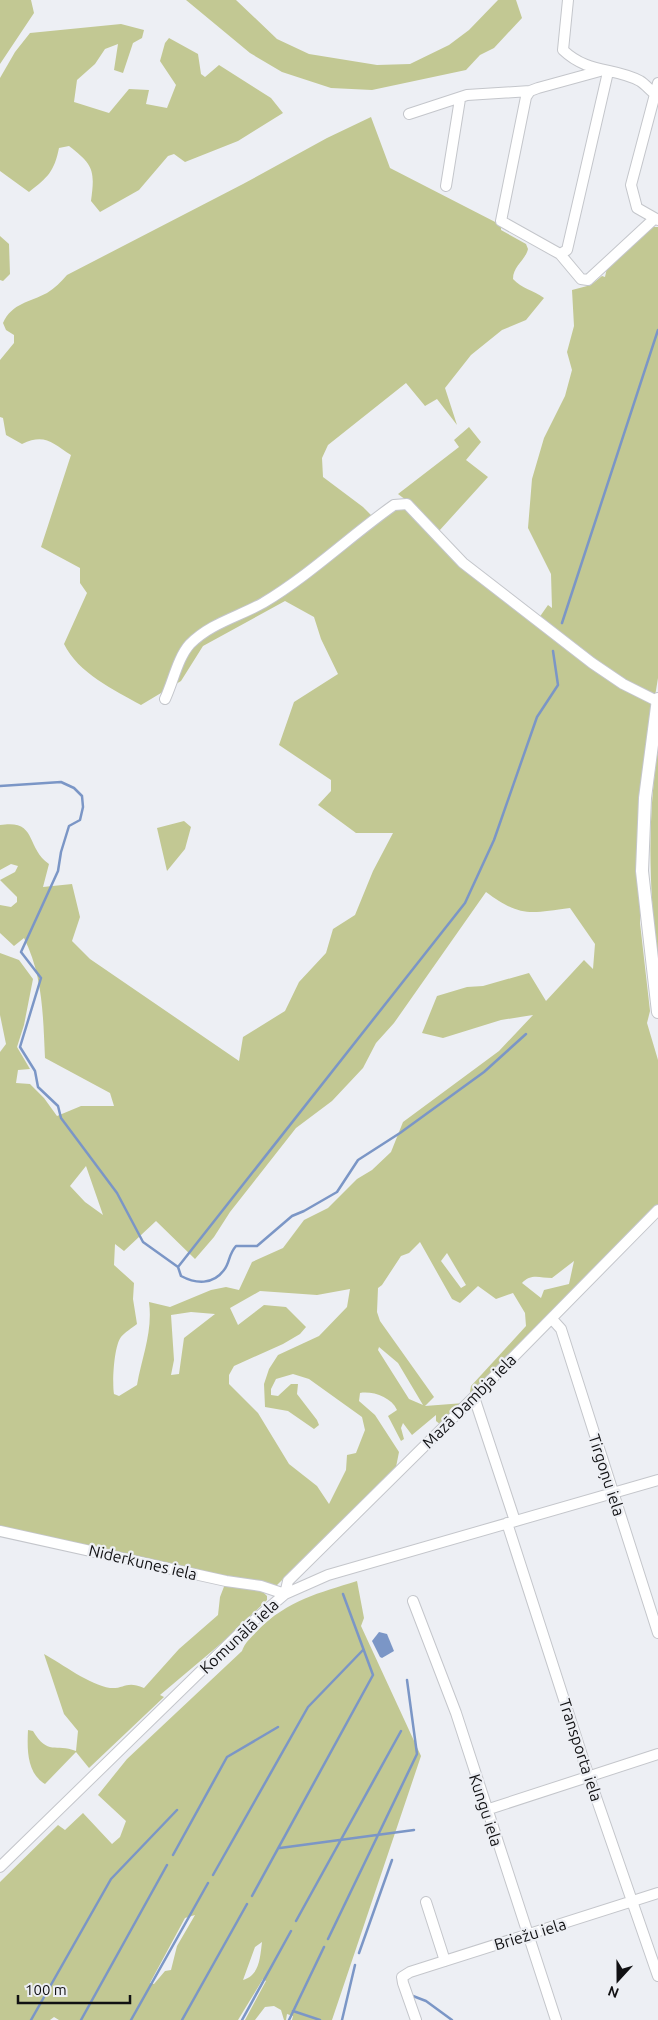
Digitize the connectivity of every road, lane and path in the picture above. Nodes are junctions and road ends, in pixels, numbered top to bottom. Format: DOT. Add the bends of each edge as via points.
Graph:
graph roads {
  1 [pos="568,0"];
  2 [pos="604,71"];
  3 [pos="658,84"];
  4 [pos="530,91"];
  5 [pos="655,94"];
  6 [pos="460,99"];
  7 [pos="410,114"];
  8 [pos="446,186"];
  9 [pos="656,219"];
  10 [pos="560,254"];
  11 [pos="165,699"];
  12 [pos="658,700"];
  13 [pos="658,1012"];
  14 [pos="658,1210"];
  15 [pos="552,1319"];
  16 [pos="474,1397"];
  17 [pos="658,1480"];
  18 [pos="612,1493"];
  19 [pos="511,1522"];
  20 [pos="0,1531"];
  21 [pos="285,1594"];
  22 [pos="413,1601"];
  23 [pos="658,1633"];
  24 [pos="658,1754"];
  25 [pos="589,1777"];
  26 [pos="486,1810"];
  27 [pos="0,1867"];
  28 [pos="658,1893"];
  29 [pos="634,1901"];
  30 [pos="426,1902"];
  31 [pos="527,1935"];
  32 [pos="445,1960"];
  33 [pos="658,1976"];
  34 [pos="416,2020"];
  35 [pos="556,2020"];
  1 -- 2 [label="street" via="563,50 571,57"];
  2 -- 4 [label="street"];
  2 -- 5 [label="street" via="640,81"];
  2 -- 10 [label="street" via="567,250"];
  3 -- 5 [label="street"];
  4 -- 6 [label="street" via="467,95"];
  4 -- 10 [label="street" via="526,97 501,222"];
  5 -- 9 [label="street" via="631,185 637,208"];
  6 -- 7 [label="street"];
  6 -- 8 [label="street"];
  9 -- 10 [label="street" via="588,280 581,279"];
  11 -- 12 [label="street" via="189,645 209,628 262,603 379,516 394,506 407,504 462,563 592,663 623,684"];
  12 -- 13 [label="main road" via="645,798 642,870"];
  14 -- 15 [label="street, Mazā Dambja iela"];
  15 -- 16 [label="street, Mazā Dambja iela"];
  15 -- 18 [label="street, Tirgoņu iela" via="561,1329"];
  16 -- 19 [label="street, Transporta iela"];
  16 -- 21 [label="street, Mazā Dambja iela" via="288,1581"];
  17 -- 18 [label="street, Komunālā iela"];
  18 -- 19 [label="street, Komunālā iela"];
  18 -- 23 [label="street, Tirgoņu iela"];
  19 -- 21 [label="street, Komunālā iela" via="328,1575"];
  19 -- 25 [label="street, Transporta iela"];
  20 -- 21 [label="street, Niderkunes iela" via="261,1586"];
  21 -- 27 [label="street, Komunālā iela" via="244,1629"];
  22 -- 26 [label="street, Kungu iela" via="456,1713"];
  24 -- 25 [label="street"];
  25 -- 26 [label="street"];
  25 -- 29 [label="street, Transporta iela"];
  26 -- 31 [label="street, Kungu iela"];
  28 -- 29 [label="street, Briežu iela"];
  29 -- 31 [label="street, Briežu iela"];
  29 -- 33 [label="street, Transporta iela"];
  30 -- 32 [label="street"];
  31 -- 32 [label="street, Briežu iela"];
  31 -- 35 [label="street, Kungu iela"];
  32 -- 34 [label="street, Briežu iela" via="402,1977"];
}
